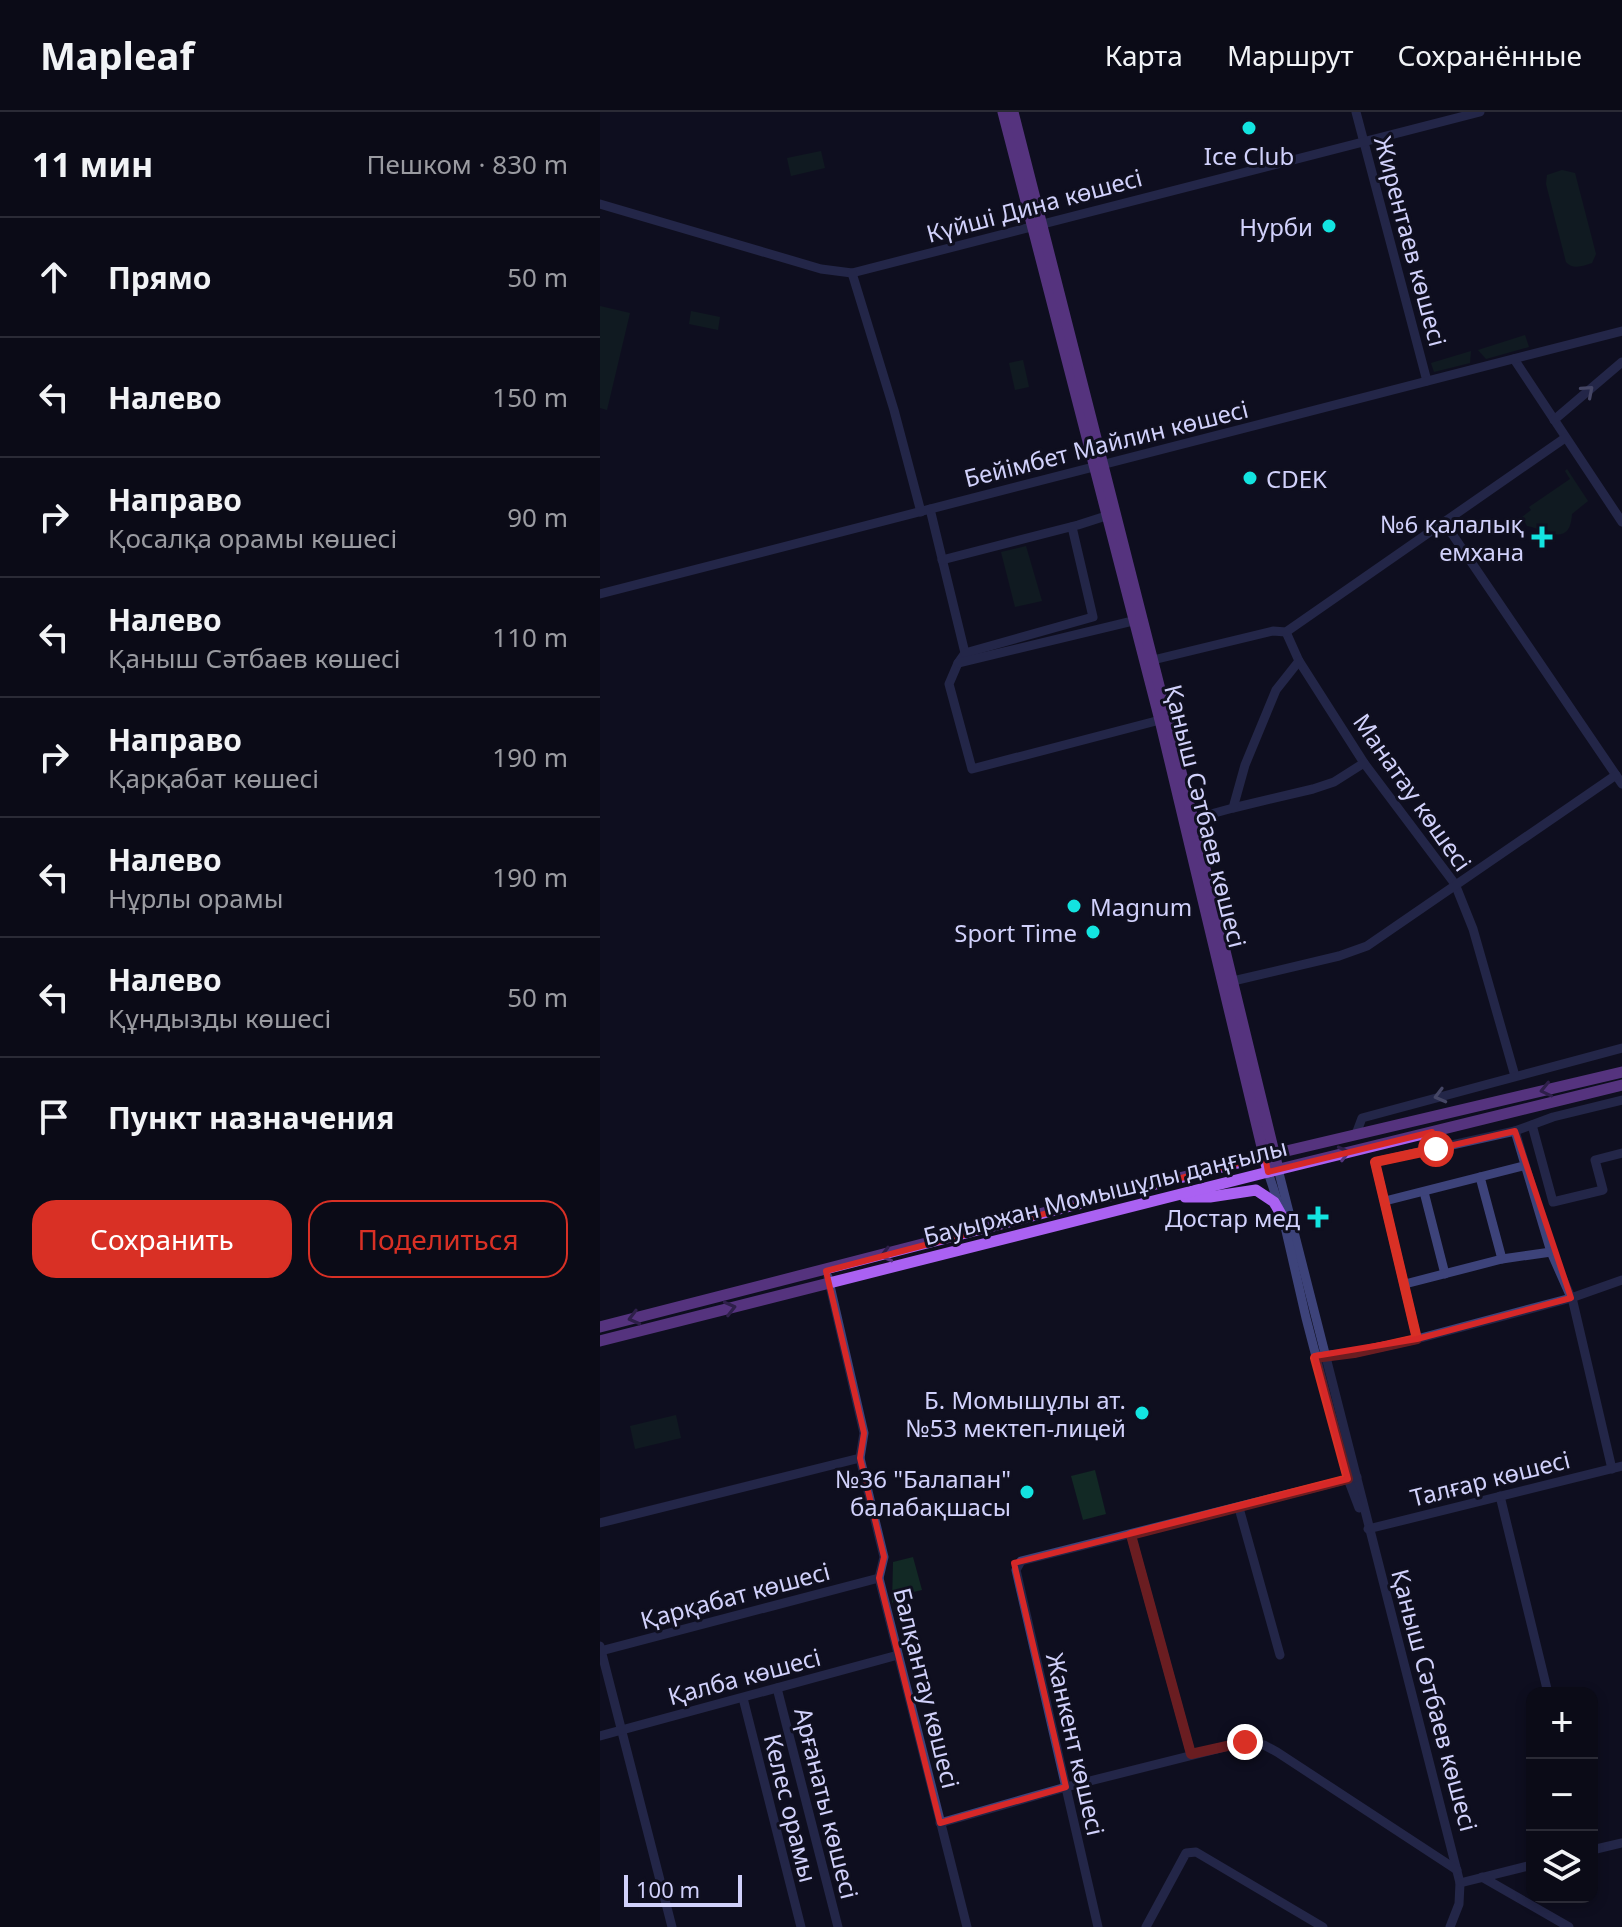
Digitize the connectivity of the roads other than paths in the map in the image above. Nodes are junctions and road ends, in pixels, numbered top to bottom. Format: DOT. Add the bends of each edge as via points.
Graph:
graph roads {
  1 [pos="1003,112"];
  2 [pos="1013,112"];
  3 [pos="1356,112"];
  4 [pos="1480,112"];
  5 [pos="1363,140"];
  6 [pos="600,204"];
  7 [pos="1037,225"];
  8 [pos="852,273"];
  9 [pos="1622,331"];
  10 [pos="1514,359"];
  11 [pos="1622,362"];
  12 [pos="1427,381"];
  13 [pos="1554,420"];
  14 [pos="1565,438"];
  15 [pos="1098,464"];
  16 [pos="925,511"];
  17 [pos="1106,516"];
  18 [pos="1444,522"];
  19 [pos="1622,522"];
  20 [pos="1072,527"];
  21 [pos="942,560"];
  22 [pos="600,594"];
  23 [pos="1138,620"];
  24 [pos="1286,632"];
  25 [pos="965,653"];
  26 [pos="1153,660"];
  27 [pos="1299,661"];
  28 [pos="958,663"];
  29 [pos="1160,720"];
  30 [pos="1364,763"];
  31 [pos="1619,780"];
  32 [pos="1233,808"];
  33 [pos="1188,820"];
  34 [pos="1455,884"];
  35 [pos="1233,981"];
  36 [pos="1622,1048"];
  37 [pos="1622,1072"];
  38 [pos="1515,1076"];
  39 [pos="1622,1085"];
  40 [pos="1622,1100"];
  41 [pos="1532,1125"];
  42 [pos="1515,1131"];
  43 [pos="1432,1132"];
  44 [pos="1356,1134"];
  45 [pos="1436,1149"];
  46 [pos="1622,1153"];
  47 [pos="1269,1155"];
  48 [pos="1523,1166"];
  49 [pos="1273,1170"];
  50 [pos="1480,1177"];
  51 [pos="1424,1192"];
  52 [pos="1168,1197"];
  53 [pos="1385,1201"];
  54 [pos="1283,1218"];
  55 [pos="1551,1252"];
  56 [pos="1502,1259"];
  57 [pos="826,1271"];
  58 [pos="1445,1274"];
  59 [pos="1622,1280"];
  60 [pos="829,1283"];
  61 [pos="1405,1284"];
  62 [pos="1571,1298"];
  63 [pos="600,1327"];
  64 [pos="1417,1339"];
  65 [pos="600,1341"];
  66 [pos="1320,1356"];
  67 [pos="860,1458"];
  68 [pos="1618,1467"];
  69 [pos="1352,1478"];
  70 [pos="1622,1478"];
  71 [pos="1500,1496"];
  72 [pos="1239,1508"];
  73 [pos="600,1523"];
  74 [pos="1368,1529"];
  75 [pos="1131,1535"];
  76 [pos="879,1578"];
  77 [pos="600,1649"];
  78 [pos="898,1655"];
  79 [pos="1280,1655"];
  80 [pos="1547,1687"];
  81 [pos="777,1688"];
  82 [pos="743,1698"];
  83 [pos="621,1730"];
  84 [pos="600,1736"];
  85 [pos="1191,1754"];
  86 [pos="1066,1787"];
  87 [pos="940,1823"];
  88 [pos="1622,1843"];
  89 [pos="1598,1849"];
  90 [pos="1526,1866"];
  91 [pos="1457,1870"];
  92 [pos="1482,1877"];
  93 [pos="1460,1883"];
  94 [pos="672,1927"];
  95 [pos="801,1927"];
  96 [pos="838,1927"];
  97 [pos="967,1927"];
  98 [pos="1098,1927"];
  99 [pos="1146,1927"];
  100 [pos="1323,1927"];
  101 [pos="1450,1927"];
  102 [pos="1569,1927"];
  1 -- 7 [label="main road, Қаныш Сәтбаев көшесі"];
  2 -- 7 [label="main road, Қаныш Сәтбаев көшесі"];
  3 -- 5 [label="street, Жирентаев көшесі"];
  4 -- 5 [label="street, Күйші Дина көшесі"];
  5 -- 7 [label="street, Күйші Дина көшесі"];
  5 -- 12 [label="street, Жирентаев көшесі"];
  6 -- 8 [label="street, Күйші Дина көшесі" via="821,269"];
  7 -- 8 [label="street, Күйші Дина көшесі"];
  7 -- 15 [label="main road, Қаныш Сәтбаев көшесі"];
  8 -- 16 [label="street"];
  9 -- 10 [label="street, Бейімбет Майлин көшесі"];
  10 -- 12 [label="street, Бейімбет Майлин көшесі"];
  10 -- 13 [label="street"];
  13 -- 11 [label="street, one-way"];
  12 -- 15 [label="street, Бейімбет Майлин көшесі"];
  13 -- 14 [label="street"];
  14 -- 18 [label="street"];
  14 -- 19 [label="street"];
  15 -- 16 [label="street, Бейімбет Майлин көшесі"];
  15 -- 17 [label="main road, Қаныш Сәтбаев көшесі"];
  15 -- 23 [label="main road, Қаныш Сәтбаев көшесі"];
  16 -- 21 [label="street"];
  16 -- 22 [label="street, Бейімбет Майлин көшесі"];
  17 -- 20 [label="street"];
  17 -- 23 [label="main road, Қаныш Сәтбаев көшесі"];
  18 -- 24 [label="street"];
  18 -- 31 [label="street"];
  20 -- 21 [label="street"];
  20 -- 25 [label="street" via="1093,617"];
  21 -- 25 [label="street"];
  23 -- 26 [label="main road, Қаныш Сәтбаев көшесі"];
  23 -- 28 [label="street"];
  23 -- 29 [label="main road, Қаныш Сәтбаев көшесі"];
  24 -- 26 [label="street"];
  24 -- 27 [label="street, Манатау көшесі"];
  25 -- 28 [label="street"];
  26 -- 33 [label="main road, Қаныш Сәтбаев көшесі"];
  27 -- 30 [label="street, Манатау көшесі"];
  27 -- 32 [label="street" via="1276,690"];
  28 -- 29 [label="street" via="949,684 972,769"];
  29 -- 33 [label="main road, Қаныш Сәтбаев көшесі"];
  30 -- 32 [label="street" via="1334,782"];
  30 -- 34 [label="street, Манатау көшесі"];
  31 -- 34 [label="street"];
  32 -- 33 [label="street"];
  33 -- 35 [label="main road, Қаныш Сәтбаев көшесі"];
  33 -- 47 [label="main road, Қаныш Сәтбаев көшесі"];
  34 -- 35 [label="street" via="1367,946"];
  34 -- 38 [label="street, Манатау көшесі"];
  35 -- 47 [label="main road, Қаныш Сәтбаев көшесі"];
  36 -- 38 [label="street"];
  37 -- 44 [label="main road, Бауыржан Момышұлы даңғылы, one-way"];
  38 -- 44 [label="street, one-way" via="1362,1118"];
  39 -- 43 [label="main road, Бауыржан Момышұлы даңғылы"];
  40 -- 41 [label="street"];
  41 -- 42 [label="street"];
  41 -- 46 [label="street" via="1553,1202 1603,1190 1595,1160"];
  42 -- 45 [label="street"];
  42 -- 48 [label="street"];
  43 -- 45 [label="street"];
  49 -- 43 [label="main road, Бауыржан Момышұлы даңғылы, one-way"];
  44 -- 47 [label="main road, Бауыржан Момышұлы даңғылы"];
  45 -- 53 [label="street" via="1375,1162"];
  47 -- 49 [label="main road, Қаныш Сәтбаев көшесі"];
  47 -- 57 [label="main road, Бауыржан Момышұлы даңғылы, one-way"];
  48 -- 50 [label="street"];
  48 -- 55 [label="street"];
  49 -- 52 [label="main road, Бауыржан Момышұлы даңғылы"];
  49 -- 54 [label="street, Қаныш Сәтбаев көшесі"];
  49 -- 66 [label="street, Қаныш Сәтбаев көшесі"];
  50 -- 51 [label="street"];
  50 -- 56 [label="street"];
  51 -- 53 [label="street"];
  51 -- 58 [label="street"];
  52 -- 54 [label="main road" via="1256,1190 1274,1202"];
  52 -- 60 [label="main road, Бауыржан Момышұлы даңғылы"];
  53 -- 61 [label="street"];
  54 -- 66 [label="street, Қаныш Сәтбаев көшесі"];
  55 -- 56 [label="street"];
  55 -- 62 [label="street"];
  56 -- 58 [label="street"];
  57 -- 60 [label="street, Балқантау көшесі"];
  57 -- 63 [label="main road, Бауыржан Момышұлы даңғылы, one-way"];
  58 -- 61 [label="street"];
  59 -- 62 [label="street"];
  65 -- 60 [label="main road, Бауыржан Момышұлы даңғылы, one-way"];
  60 -- 67 [label="street, Балқантау көшесі" via="864,1433"];
  61 -- 64 [label="street"];
  62 -- 64 [label="street"];
  62 -- 68 [label="street"];
  64 -- 66 [label="street"];
  66 -- 69 [label="street, Қаныш Сәтбаев көшесі"];
  67 -- 73 [label="street"];
  67 -- 76 [label="street, Балқантау көшесі" via="884,1557"];
  68 -- 70 [label="street"];
  68 -- 71 [label="street, Талғар көшесі"];
  69 -- 72 [label="street"];
  69 -- 74 [label="street, Қаныш Сәтбаев көшесі"];
  71 -- 74 [label="street, Талғар көшесі"];
  71 -- 80 [label="street"];
  72 -- 75 [label="street"];
  72 -- 79 [label="street"];
  74 -- 91 [label="street, Қаныш Сәтбаев көшесі"];
  75 -- 85 [label="street"];
  75 -- 86 [label="street, Жанкент көшесі" via="1021,1561 1016,1570"];
  76 -- 77 [label="street, Қарқабат көшесі"];
  76 -- 78 [label="street, Балқантау көшесі"];
  77 -- 83 [label="street"];
  78 -- 81 [label="street, Қалба көшесі"];
  78 -- 87 [label="street, Балқантау көшесі"];
  81 -- 82 [label="street, Қалба көшесі"];
  81 -- 96 [label="street, Арғанаты көшесі"];
  82 -- 83 [label="street, Қалба көшесі"];
  82 -- 95 [label="street, Келес орамы"];
  83 -- 84 [label="street, Қалба көшесі"];
  83 -- 94 [label="street"];
  85 -- 86 [label="street"];
  85 -- 91 [label="street" via="1245,1742 1264,1745"];
  86 -- 87 [label="street"];
  86 -- 98 [label="street, Жанкент көшесі"];
  87 -- 97 [label="street, Балқантау көшесі"];
  88 -- 89 [label="street"];
  90 -- 92 [label="street"];
  91 -- 93 [label="street, Қаныш Сәтбаев көшесі"];
  92 -- 93 [label="street"];
  92 -- 102 [label="street"];
  93 -- 101 [label="street"];
  99 -- 100 [label="street" via="1186,1853 1196,1852"];
}
